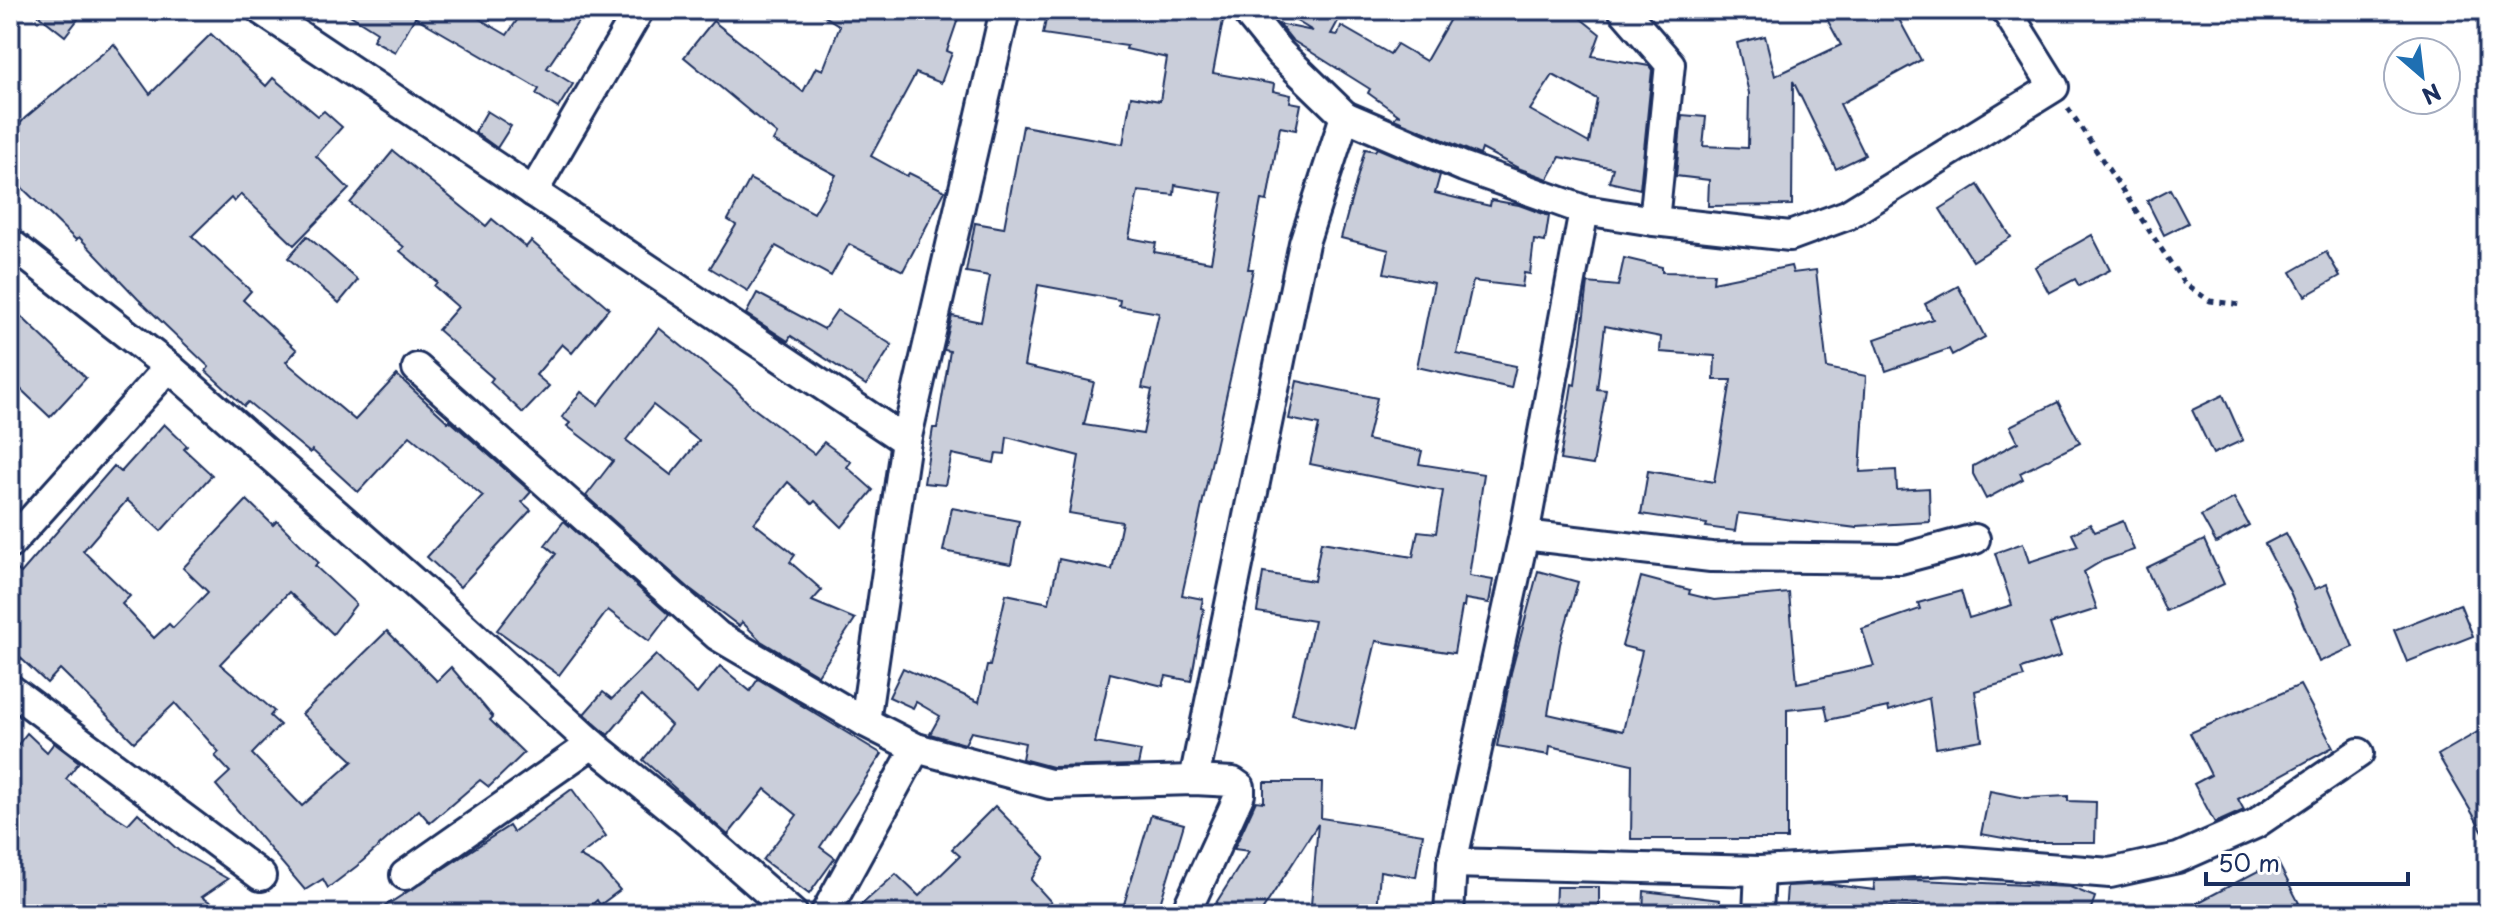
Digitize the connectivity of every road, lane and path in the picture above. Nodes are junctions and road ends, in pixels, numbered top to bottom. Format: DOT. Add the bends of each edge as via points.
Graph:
graph roads {
  1 [pos="639,10"];
  2 [pos="1005,10"];
  3 [pos="1623,10"];
  4 [pos="2006,10"];
  5 [pos="1246,11"];
  6 [pos="274,13"];
  7 [pos="2054,87"];
  8 [pos="1345,116"];
  9 [pos="533,192"];
  10 [pos="1584,210"];
  11 [pos="1654,221"];
  12 [pos="10,243"];
  13 [pos="2241,305"];
  14 [pos="169,367"];
  15 [pos="417,368"];
  16 [pos="906,441"];
  17 [pos="1524,535"];
  18 [pos="1975,539"];
  19 [pos="10,544"];
  20 [pos="10,689"];
  21 [pos="865,722"];
  22 [pos="592,744"];
  23 [pos="916,748"];
  24 [pos="2359,753"];
  25 [pos="1194,780"];
  26 [pos="1452,863"];
  27 [pos="1760,871"];
  28 [pos="405,875"];
  29 [pos="261,876"];
  30 [pos="793,914"];
  31 [pos="825,914"];
  32 [pos="1185,914"];
  33 [pos="1449,914"];
  34 [pos="1758,914"];
  1 -- 9 [label="street"];
  2 -- 16 [label="street"];
  3 -- 11 [label="street" via="1670,64"];
  4 -- 7 [label="street"];
  5 -- 8 [label="street" via="1280,53"];
  6 -- 9 [label="street"];
  7 -- 11 [label="street" via="1847,215 1790,236"];
  7 -- 13 [label="path" via="2184,283 2210,301"];
  8 -- 10 [label="street"];
  8 -- 25 [label="street" via="1304,243"];
  9 -- 16 [label="street"];
  10 -- 11 [label="street"];
  10 -- 17 [label="street"];
  12 -- 14 [label="street"];
  14 -- 19 [label="street"];
  14 -- 22 [label="street"];
  15 -- 21 [label="street" via="718,636"];
  16 -- 21 [label="street"];
  17 -- 18 [label="street" via="1711,557 1774,558 1900,559"];
  17 -- 26 [label="street"];
  20 -- 29 [label="street"];
  21 -- 23 [label="street"];
  22 -- 28 [label="street"];
  22 -- 30 [label="street"];
  23 -- 25 [label="street" via="1050,784"];
  23 -- 31 [label="street"];
  24 -- 27 [label="street" via="2255,824 2178,858 2110,873 1948,860"];
  25 -- 32 [label="street" via="1233,782 1240,794"];
  26 -- 27 [label="street"];
  26 -- 33 [label="street"];
  27 -- 34 [label="street"];
}
